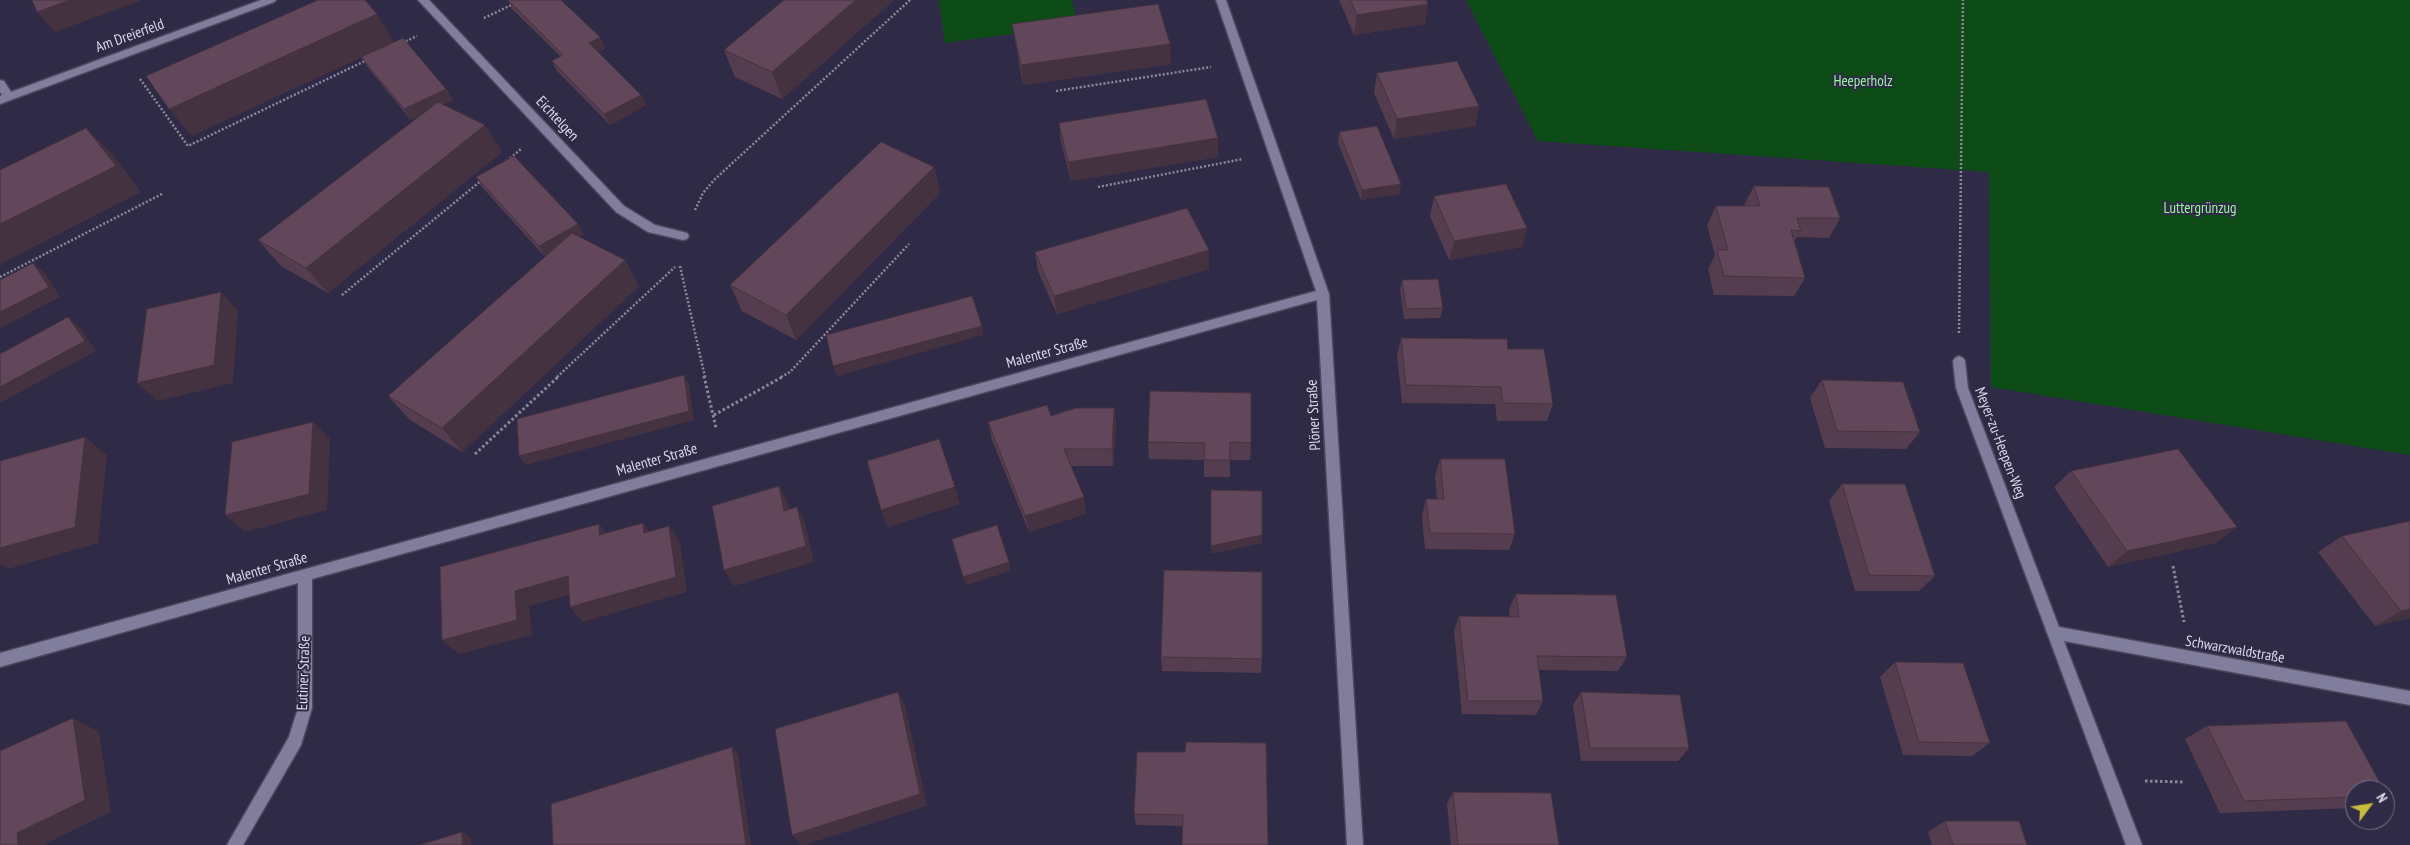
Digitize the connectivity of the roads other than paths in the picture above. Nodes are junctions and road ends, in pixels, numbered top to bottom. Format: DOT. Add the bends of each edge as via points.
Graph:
graph roads {
  1 [pos="271,0"];
  2 [pos="423,0"];
  3 [pos="1221,0"];
  4 [pos="0,84"];
  5 [pos="4,98"];
  6 [pos="683,236"];
  7 [pos="1323,294"];
  8 [pos="1959,361"];
  9 [pos="305,575"];
  10 [pos="2055,633"];
  11 [pos="0,660"];
  12 [pos="2410,698"];
  13 [pos="235,845"];
  14 [pos="1355,845"];
  15 [pos="2134,845"];
  1 -- 5 [label="street, Am Dreierfeld"];
  2 -- 6 [label="street, Eichtelgen" via="620,209 652,229"];
  3 -- 7 [label="street, Plöner Straße"];
  4 -- 5 [label="street"];
  7 -- 9 [label="street, Malenter Straße"];
  7 -- 14 [label="street, Plöner Straße"];
  8 -- 10 [label="street, Meyer-zu-Heepen-Weg" via="1962,388"];
  9 -- 11 [label="street, Malenter Straße"];
  9 -- 13 [label="street, Eutiner Straße" via="305,708 296,740"];
  10 -- 12 [label="street, Schwarzwaldstraße"];
  10 -- 15 [label="street, Meyer-zu-Heepen-Weg"];
}
